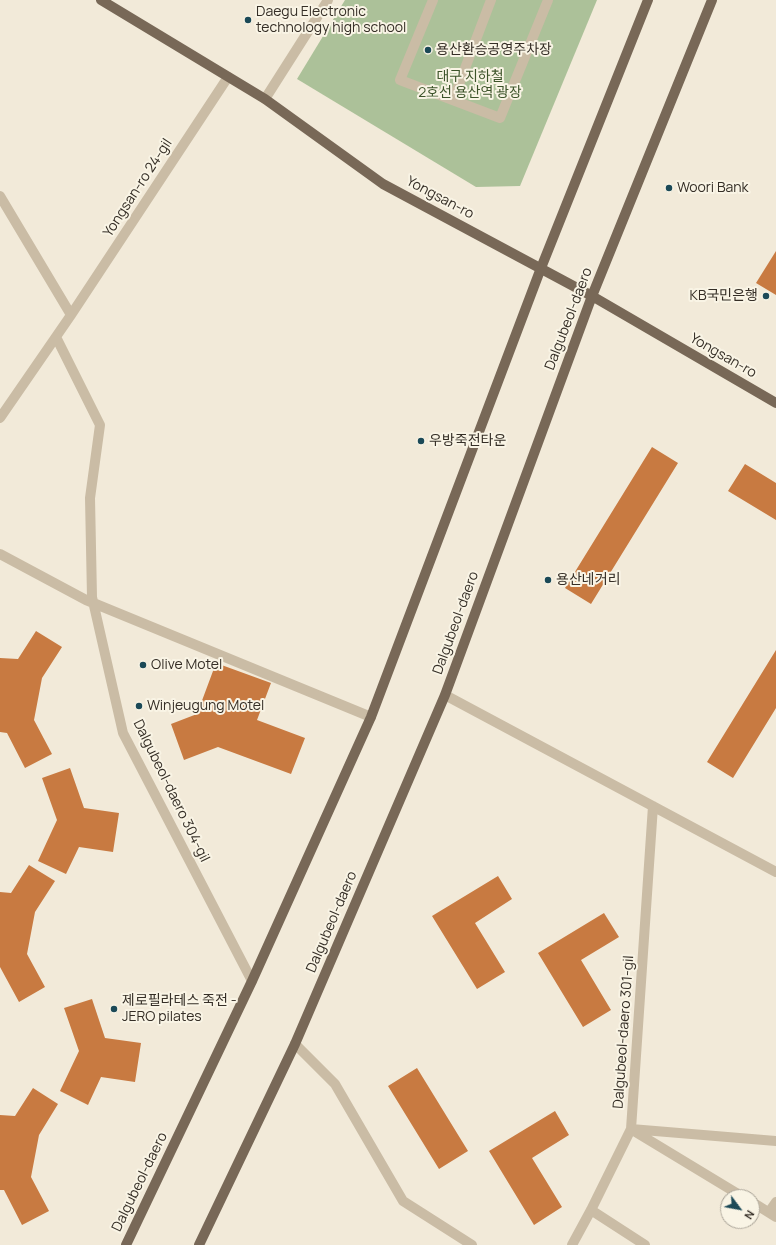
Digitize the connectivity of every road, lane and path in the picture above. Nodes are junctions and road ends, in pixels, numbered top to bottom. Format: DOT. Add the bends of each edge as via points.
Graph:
graph roads {
  1 [pos="101,0"];
  2 [pos="328,0"];
  3 [pos="433,0"];
  4 [pos="491,0"];
  5 [pos="548,0"];
  6 [pos="648,0"];
  7 [pos="712,0"];
  8 [pos="228,77"];
  9 [pos="265,99"];
  10 [pos="453,100"];
  11 [pos="0,196"];
  12 [pos="541,268"];
  13 [pos="592,296"];
  14 [pos="71,315"];
  15 [pos="56,337"];
  16 [pos="776,403"];
  17 [pos="0,418"];
  18 [pos="0,554"];
  19 [pos="93,603"];
  20 [pos="444,695"];
  21 [pos="372,717"];
  22 [pos="652,806"];
  23 [pos="776,872"];
  24 [pos="252,982"];
  25 [pos="295,1044"];
  26 [pos="631,1129"];
  27 [pos="776,1141"];
  28 [pos="731,1189"];
  29 [pos="776,1202"];
  30 [pos="760,1207"];
  31 [pos="591,1210"];
  32 [pos="772,1215"];
  33 [pos="126,1245"];
  34 [pos="199,1245"];
  35 [pos="472,1245"];
  36 [pos="572,1245"];
  37 [pos="645,1245"];
  1 -- 8 [label="main road, Yongsan-ro"];
  2 -- 9 [label="street"];
  3 -- 10 [label="street" via="400,80"];
  4 -- 10 [label="street"];
  5 -- 10 [label="street" via="500,118"];
  6 -- 12 [label="main road, Dalgubeol-daero"];
  7 -- 13 [label="main road, Dalgubeol-daero"];
  8 -- 9 [label="main road, Yongsan-ro"];
  8 -- 14 [label="street, Yongsan-ro 24-gil"];
  9 -- 12 [label="main road, Yongsan-ro" via="383,184"];
  11 -- 14 [label="street"];
  12 -- 13 [label="main road, Yongsan-ro"];
  12 -- 21 [label="main road, Dalgubeol-daero"];
  13 -- 16 [label="main road, Yongsan-ro"];
  13 -- 20 [label="main road, Dalgubeol-daero"];
  14 -- 15 [label="street, Yongsan-ro 24-gil"];
  15 -- 17 [label="street, Yongsan-ro 24-gil"];
  15 -- 19 [label="street, Dalgubeol-daero 304-gil" via="100,425 90,498"];
  18 -- 19 [label="street"];
  19 -- 21 [label="street"];
  19 -- 24 [label="street, Dalgubeol-daero 304-gil" via="123,733"];
  20 -- 22 [label="street"];
  20 -- 25 [label="main road, Dalgubeol-daero"];
  21 -- 24 [label="main road, Dalgubeol-daero"];
  22 -- 23 [label="street"];
  22 -- 26 [label="street, Dalgubeol-daero 301-gil"];
  24 -- 33 [label="main road, Dalgubeol-daero"];
  25 -- 34 [label="main road, Dalgubeol-daero"];
  25 -- 35 [label="street" via="335,1084 403,1201"];
  26 -- 27 [label="street"];
  26 -- 28 [label="street"];
  26 -- 31 [label="street, Dalgubeol-daero 301-gil"];
  29 -- 32 [label="street"];
  30 -- 32 [label="street"];
  31 -- 36 [label="street, Dalgubeol-daero 301-gil"];
  31 -- 37 [label="street"];
}
